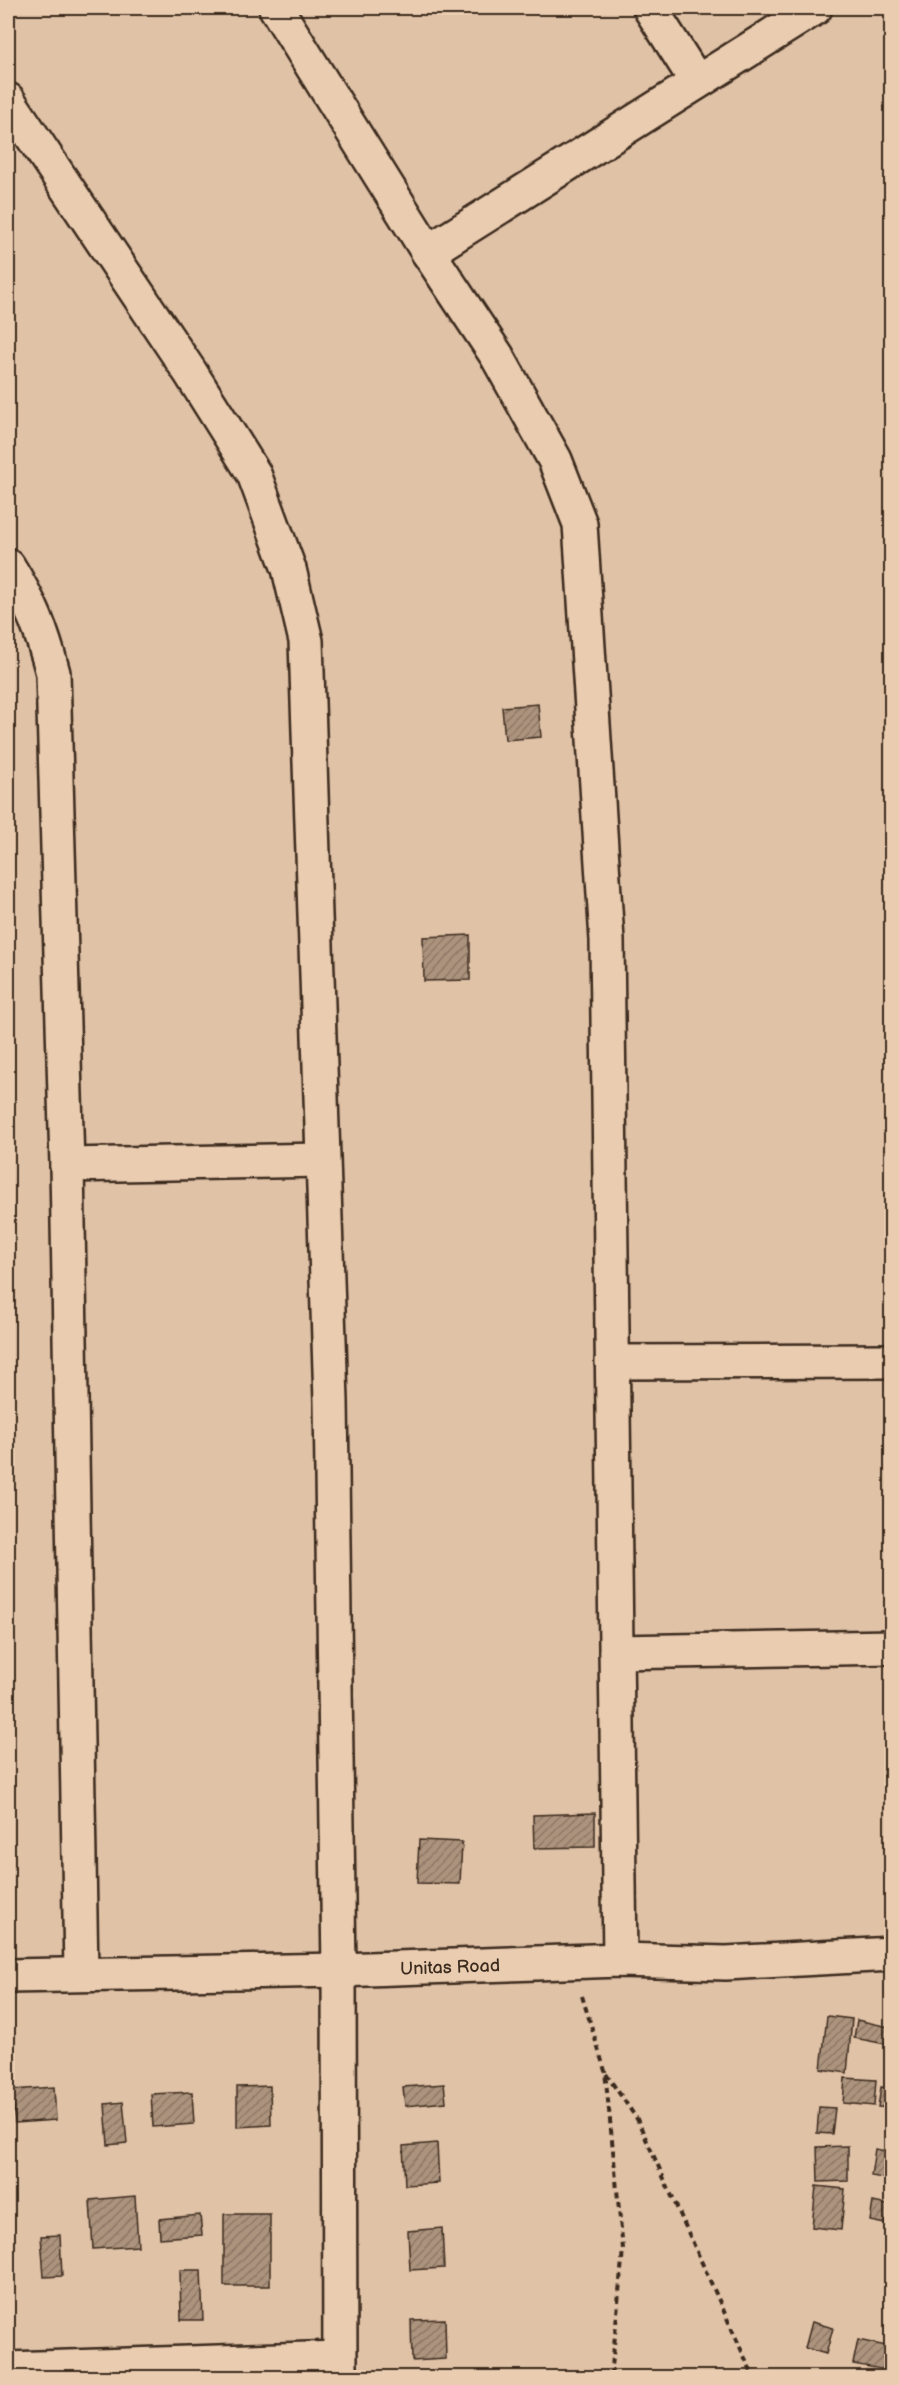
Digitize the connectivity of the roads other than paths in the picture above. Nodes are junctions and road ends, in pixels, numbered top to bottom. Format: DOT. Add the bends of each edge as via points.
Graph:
graph roads {
  1 [pos="276,8"];
  2 [pos="650,8"];
  3 [pos="815,8"];
  4 [pos="697,82"];
  5 [pos="8,100"];
  6 [pos="428,252"];
  7 [pos="8,566"];
  8 [pos="322,1160"];
  9 [pos="68,1165"];
  10 [pos="891,1361"];
  11 [pos="612,1362"];
  12 [pos="891,1647"];
  13 [pos="616,1652"];
  14 [pos="891,1954"];
  15 [pos="620,1960"];
  16 [pos="339,1970"];
  17 [pos="81,1973"];
  18 [pos="8,1976"];
  19 [pos="340,2368"];
  20 [pos="8,2369"];
  1 -- 6 [label="street"];
  2 -- 4 [label="street"];
  3 -- 4 [label="street"];
  4 -- 6 [label="street"];
  5 -- 8 [label="street" via="254,474 289,569 306,641"];
  6 -- 11 [label="street" via="508,374 555,460 580,524 607,940"];
  7 -- 9 [label="street" via="41,629 53,673"];
  8 -- 9 [label="street"];
  8 -- 16 [label="street" via="331,1401"];
  9 -- 17 [label="street"];
  10 -- 11 [label="street"];
  11 -- 13 [label="street"];
  12 -- 13 [label="street"];
  13 -- 15 [label="street"];
  14 -- 15 [label="street, Unitas Road" via="726,1963"];
  15 -- 16 [label="street, Unitas Road"];
  16 -- 17 [label="street, Unitas Road"];
  16 -- 19 [label="street"];
  17 -- 18 [label="street, Unitas Road"];
  19 -- 20 [label="street"];
}
